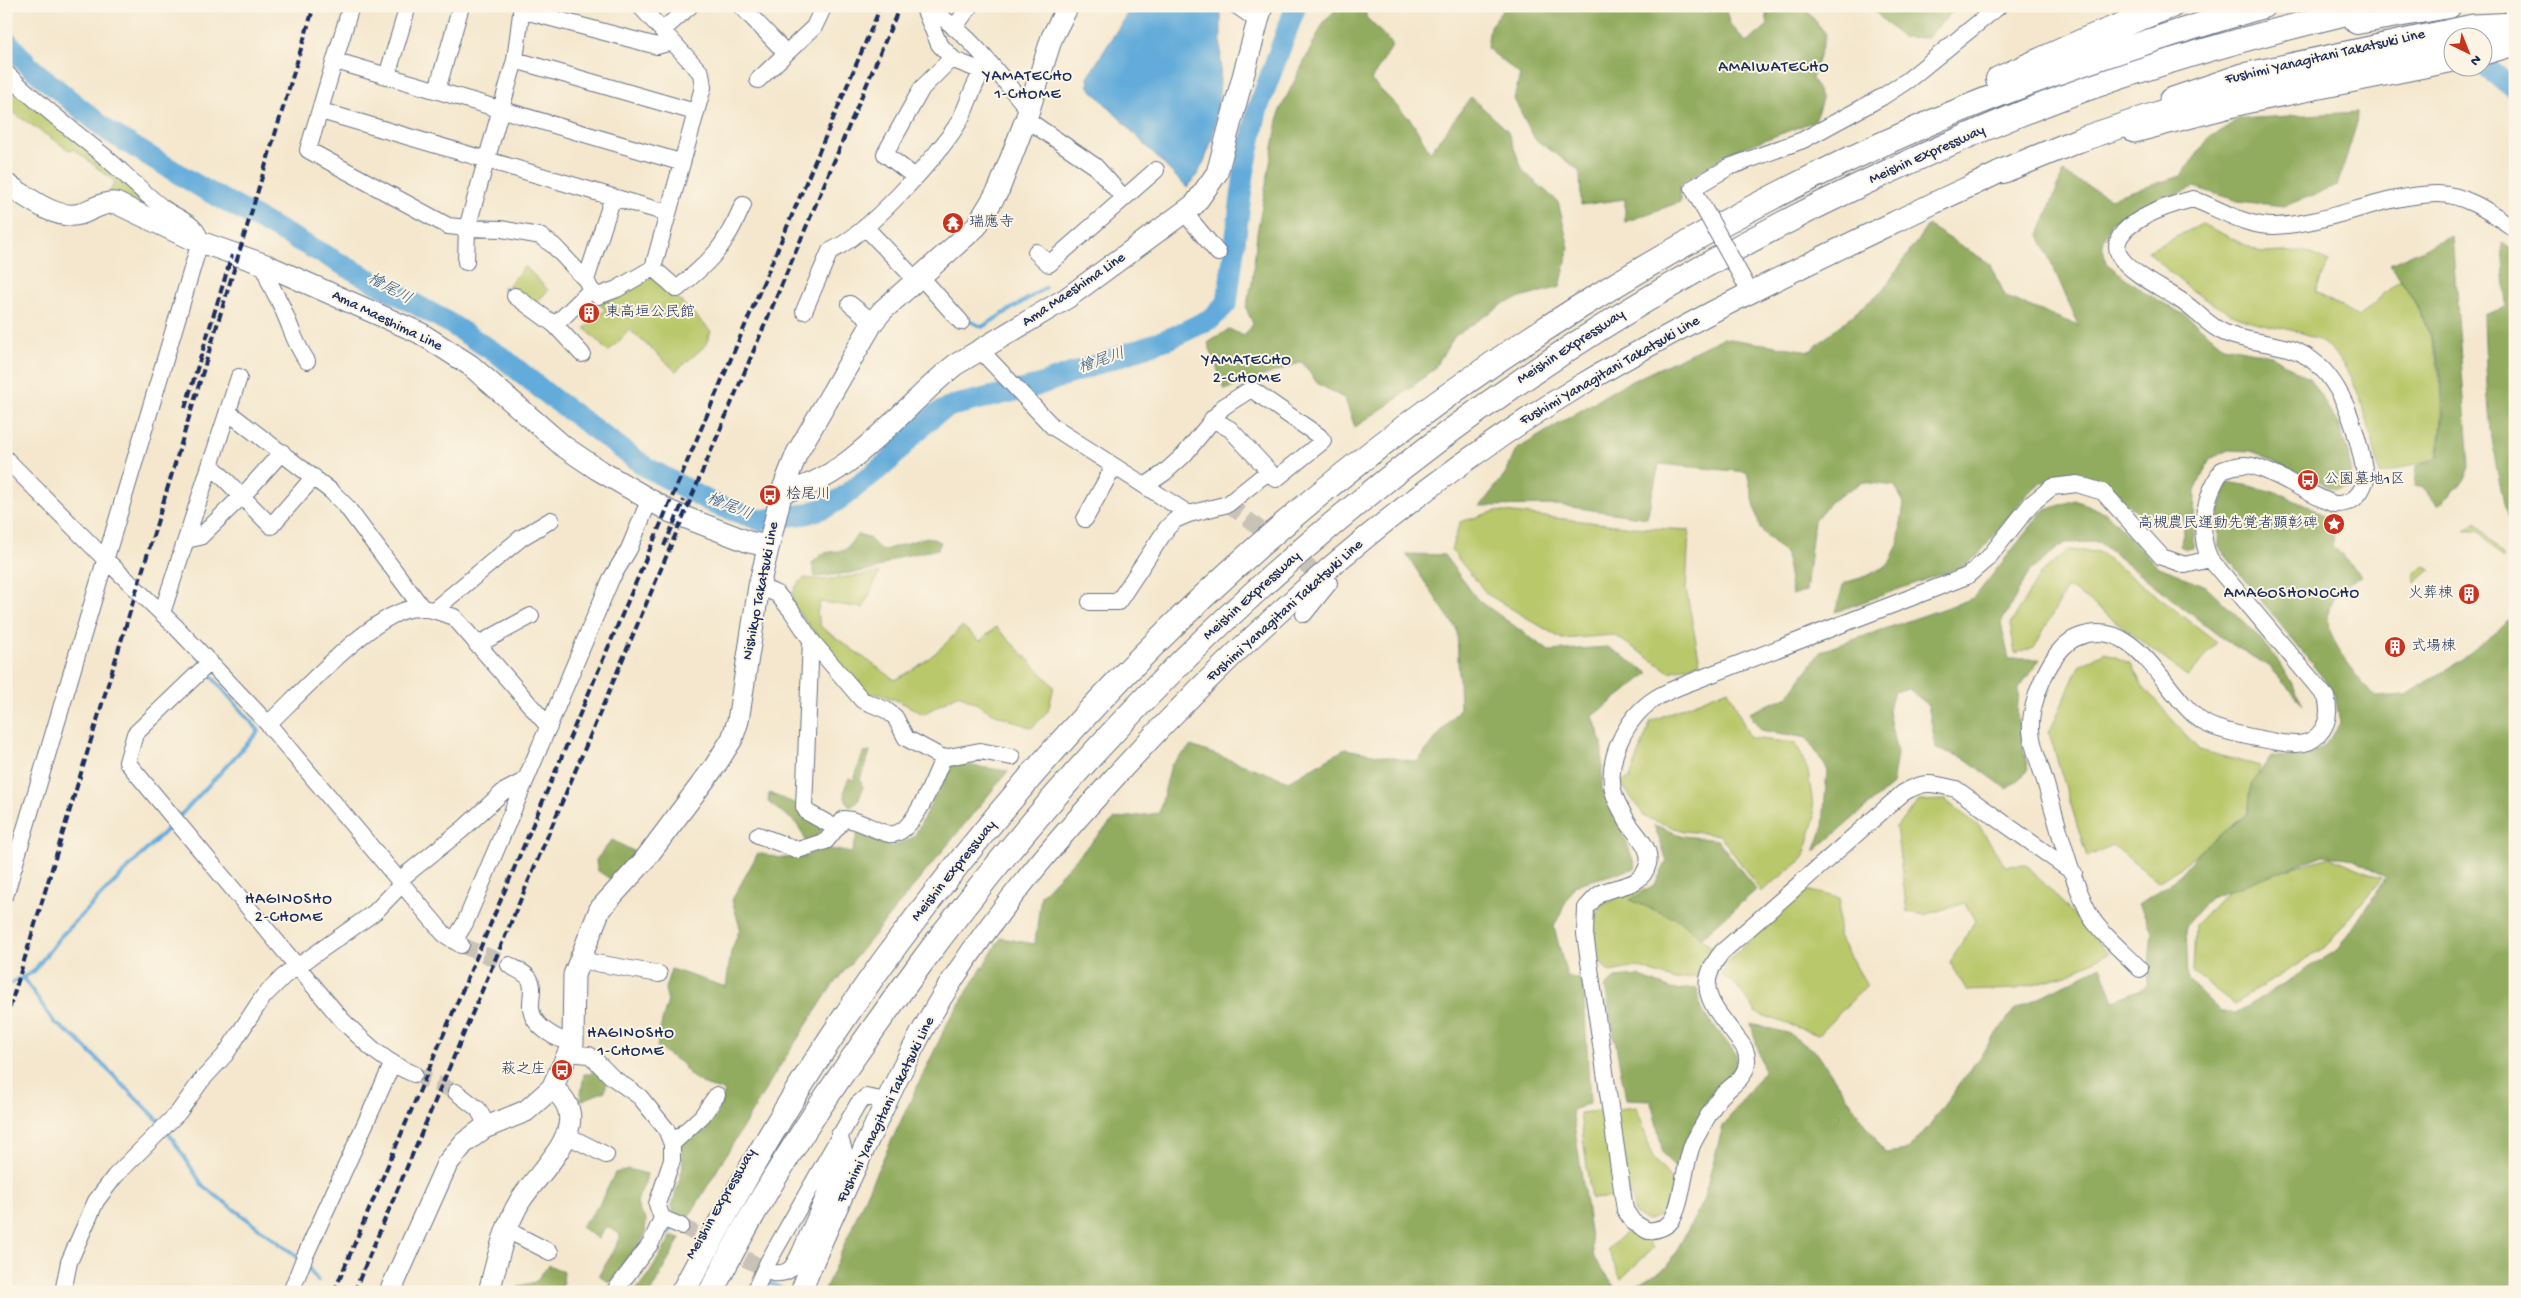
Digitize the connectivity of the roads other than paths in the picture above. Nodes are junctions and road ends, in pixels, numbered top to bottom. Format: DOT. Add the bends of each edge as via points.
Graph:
graph roads {
  1 [pos="351,6"];
  2 [pos="408,6"];
  3 [pos="461,6"];
  4 [pos="640,6"];
  5 [pos="690,6"];
  6 [pos="741,6"];
  7 [pos="824,6"];
  8 [pos="922,6"];
  9 [pos="970,6"];
  10 [pos="1068,6"];
  11 [pos="1237,6"];
  12 [pos="1999,6"];
  13 [pos="2171,6"];
  14 [pos="2263,6"];
  15 [pos="2449,6"];
  16 [pos="521,8"];
  17 [pos="2378,12"];
  18 [pos="1259,13"];
  19 [pos="2515,23"];
  20 [pos="954,28"];
  21 [pos="2515,34"];
  22 [pos="667,36"];
  23 [pos="2444,36"];
  24 [pos="2494,40"];
  25 [pos="2494,42"];
  26 [pos="786,54"];
  27 [pos="2444,56"];
  28 [pos="952,58"];
  29 [pos="2444,58"];
  30 [pos="515,60"];
  31 [pos="336,61"];
  32 [pos="985,68"];
  33 [pos="6,74"];
  34 [pos="387,76"];
  35 [pos="768,78"];
  36 [pos="437,90"];
  37 [pos="502,110"];
  38 [pos="321,111"];
  39 [pos="695,112"];
  40 [pos="1028,114"];
  41 [pos="486,159"];
  42 [pos="680,162"];
  43 [pos="1156,170"];
  44 [pos="2003,171"];
  45 [pos="915,177"];
  46 [pos="6,184"];
  47 [pos="613,197"];
  48 [pos="1124,198"];
  49 [pos="743,205"];
  50 [pos="1184,212"];
  51 [pos="666,213"];
  52 [pos="865,226"];
  53 [pos="467,228"];
  54 [pos="2515,229"];
  55 [pos="200,242"];
  56 [pos="1036,252"];
  57 [pos="1218,253"];
  58 [pos="466,262"];
  59 [pos="266,265"];
  60 [pos="653,268"];
  61 [pos="918,278"];
  62 [pos="588,285"];
  63 [pos="1748,288"];
  64 [pos="515,296"];
  65 [pos="850,304"];
  66 [pos="804,311"];
  67 [pos="873,322"];
  68 [pos="961,322"];
  69 [pos="555,325"];
  70 [pos="981,351"];
  71 [pos="582,354"];
  72 [pos="307,361"];
  73 [pos="239,377"];
  74 [pos="228,412"];
  75 [pos="1212,419"];
  76 [pos="282,452"];
  77 [pos="6,458"];
  78 [pos="212,466"];
  79 [pos="1114,466"];
  80 [pos="1269,471"];
  81 [pos="314,477"];
  82 [pos="1145,486"];
  83 [pos="780,496"];
  84 [pos="242,497"];
  85 [pos="649,501"];
  86 [pos="1189,514"];
  87 [pos="1085,519"];
  88 [pos="551,520"];
  89 [pos="186,540"];
  90 [pos="769,542"];
  91 [pos="1259,546"];
  92 [pos="105,559"];
  93 [pos="2210,559"];
  94 [pos="1329,584"];
  95 [pos="759,586"];
  96 [pos="1090,602"];
  97 [pos="428,609"];
  98 [pos="162,614"];
  99 [pos="1304,614"];
  100 [pos="531,616"];
  101 [pos="811,640"];
  102 [pos="477,645"];
  103 [pos="210,662"];
  104 [pos="268,724"];
  105 [pos="549,727"];
  106 [pos="1012,757"];
  107 [pos="943,758"];
  108 [pos="524,781"];
  109 [pos="836,828"];
  110 [pos="2060,830"];
  111 [pos="758,835"];
  112 [pos="2032,844"];
  113 [pos="2074,874"];
  114 [pos="399,883"];
  115 [pos="6,893"];
  116 [pos="934,945"];
  117 [pos="579,960"];
  118 [pos="509,965"];
  119 [pos="296,968"];
  120 [pos="2140,969"];
  121 [pos="659,974"];
  122 [pos="860,995"];
  123 [pos="570,1048"];
  124 [pos="392,1065"];
  125 [pos="414,1074"];
  126 [pos="552,1088"];
  127 [pos="456,1092"];
  128 [pos="717,1095"];
  129 [pos="887,1101"];
  130 [pos="488,1127"];
  131 [pos="566,1135"];
  132 [pos="839,1135"];
  133 [pos="672,1144"];
  134 [pos="606,1155"];
  135 [pos="662,1218"];
  136 [pos="681,1226"];
  137 [pos="507,1230"];
  138 [pos="550,1252"];
  139 [pos="773,1273"];
  140 [pos="804,1283"];
  141 [pos="63,1292"];
  142 [pos="291,1292"];
  143 [pos="390,1292"];
  144 [pos="489,1292"];
  145 [pos="614,1292"];
  146 [pos="671,1292"];
  147 [pos="683,1292"];
  148 [pos="711,1292"];
  149 [pos="726,1292"];
  150 [pos="754,1292"];
  1 -- 31 [label="street"];
  2 -- 34 [label="street"];
  3 -- 36 [label="street"];
  4 -- 22 [label="street"];
  5 -- 22 [label="street"];
  6 -- 26 [label="street"];
  7 -- 26 [label="street" via="814,27"];
  8 -- 20 [label="street"];
  8 -- 28 [label="street" via="939,44"];
  9 -- 20 [label="street"];
  10 -- 40 [label="main road, Nishikyo Takatsuki Line" via="1052,36"];
  11 -- 18 [label="street"];
  12 -- 63 [label="street, bridge" via="1932,62 1882,97 1803,140 1730,167 1693,188"];
  13 -- 91 [label="highway" via="2089,38 1832,157 1744,202 1562,306 1401,419 1321,483"];
  14 -- 91 [label="highway, Meishin Expressway" via="2103,56 2010,90 1923,125 1749,210 1659,259 1490,367 1408,426"];
  15 -- 17 [label="highway, Meishin Expressway"];
  16 -- 22 [label="street" via="658,46"];
  16 -- 30 [label="street"];
  17 -- 116 [label="highway, Meishin Expressway" via="2283,28 2186,56 2101,83 2009,119 1822,203 1713,260 1613,319 1508,388 1409,460 1223,620 1065,782"];
  18 -- 50 [label="main road, Ama Maeshima Line" via="1217,173 1202,195"];
  19 -- 24 [label="main road, Fushimi Yanagitani Takatsuki Line"];
  20 -- 32 [label="street"];
  21 -- 25 [label="highway"];
  22 -- 39 [label="street" via="703,77"];
  23 -- 44 [label="main road, Fushimi Yanagitani Takatsuki Line" via="2426,34 2243,74 2086,128"];
  26 -- 35 [label="street"];
  27 -- 44 [label="highway" via="2412,54 2190,103 2079,140"];
  28 -- 32 [label="street"];
  28 -- 45 [label="street" via="922,88 885,154"];
  29 -- 44 [label="main road, Fushimi Yanagitani Takatsuki Line" via="2245,103"];
  30 -- 37 [label="street"];
  30 -- 39 [label="street"];
  31 -- 34 [label="street"];
  31 -- 38 [label="street"];
  32 -- 40 [label="street"];
  32 -- 45 [label="street" via="950,136"];
  33 -- 55 [label="street" via="164,209 196,229"];
  34 -- 36 [label="street"];
  36 -- 37 [label="street"];
  37 -- 41 [label="street"];
  37 -- 42 [label="street"];
  38 -- 41 [label="street"];
  38 -- 53 [label="street" via="308,150 448,226"];
  39 -- 42 [label="street"];
  40 -- 48 [label="street" via="1095,166"];
  40 -- 61 [label="main road, Nishikyo Takatsuki Line" via="999,189 976,226"];
  41 -- 47 [label="street"];
  41 -- 53 [label="street"];
  42 -- 51 [label="street"];
  43 -- 48 [label="street"];
  44 -- 63 [label="main road, Fushimi Yanagitani Takatsuki Line"];
  45 -- 52 [label="street"];
  46 -- 55 [label="main road, Ama Maeshima Line" via="62,215 75,215 113,202"];
  47 -- 51 [label="street"];
  47 -- 62 [label="street"];
  48 -- 56 [label="street" via="1049,264"];
  49 -- 60 [label="street" via="729,219 719,251 695,266 677,288"];
  50 -- 57 [label="street"];
  50 -- 70 [label="main road, Ama Maeshima Line" via="1067,298"];
  51 -- 60 [label="street"];
  52 -- 61 [label="street"];
  52 -- 66 [label="street" via="847,242 830,251"];
  53 -- 58 [label="street"];
  53 -- 62 [label="street" via="501,229 540,236 554,246"];
  54 -- 93 [label="street" via="2486,209 2437,194 2277,226 2249,222 2193,199 2130,223 2120,235 2118,249 2121,258 2131,267 2193,308 2222,332 2241,340 2300,352 2326,374 2337,390 2362,458 2366,479 2363,488 2343,504 2327,501 2261,469 2246,465 2222,470 2208,498 2205,519 2205,550"];
  55 -- 59 [label="main road, Ama Maeshima Line"];
  55 -- 92 [label="street"];
  59 -- 72 [label="street" via="266,273 293,340"];
  59 -- 85 [label="main road, Ama Maeshima Line" via="420,333 445,348 493,384 564,446"];
  60 -- 62 [label="street" via="598,296"];
  61 -- 67 [label="main road, Nishikyo Takatsuki Line"];
  61 -- 68 [label="street"];
  62 -- 69 [label="street"];
  63 -- 129 [label="main road, Fushimi Yanagitani Takatsuki Line" via="1583,384 1460,465 1348,553 1241,648 1140,749 1041,860 954,977"];
  64 -- 69 [label="street"];
  65 -- 67 [label="street"];
  67 -- 83 [label="main road, Nishikyo Takatsuki Line" via="797,453"];
  69 -- 71 [label="street"];
  70 -- 79 [label="street" via="1053,427"];
  70 -- 83 [label="main road, Ama Maeshima Line" via="938,378 854,456 809,486"];
  73 -- 74 [label="street"];
  74 -- 76 [label="street"];
  74 -- 78 [label="street"];
  75 -- 80 [label="street" via="1230,429"];
  75 -- 80 [label="street" via="1223,407 1251,389 1323,441 1276,479"];
  75 -- 82 [label="street" via="1184,455"];
  76 -- 81 [label="street"];
  76 -- 84 [label="street"];
  77 -- 92 [label="street"];
  78 -- 84 [label="street"];
  78 -- 89 [label="street"];
  79 -- 82 [label="street"];
  79 -- 87 [label="street"];
  80 -- 86 [label="street" via="1228,504"];
  81 -- 84 [label="street" via="271,526"];
  81 -- 97 [label="street" via="346,506"];
  82 -- 86 [label="street"];
  83 -- 90 [label="main road, Nishikyo Takatsuki Line"];
  84 -- 89 [label="street" via="200,537"];
  85 -- 90 [label="main road, Ama Maeshima Line" via="749,542"];
  85 -- 105 [label="street" via="630,549 611,579"];
  86 -- 96 [label="street" via="1167,528 1118,602"];
  88 -- 97 [label="street" via="521,538"];
  89 -- 98 [label="street"];
  90 -- 95 [label="main road, Nishikyo Takatsuki Line"];
  91 -- 122 [label="highway, Meishin Expressway" via="1181,619 1057,748 942,885"];
  92 -- 98 [label="street"];
  92 -- 115 [label="street"];
  93 -- 110 [label="street" via="2326,697 2328,713 2322,731 2316,738 2298,744 2250,737 2204,723 2134,646 2118,636 2098,633 2078,637 2065,645 2050,665 2032,720 2033,742"];
  93 -- 112 [label="street" via="2185,565 2162,557 2103,492 2077,484 2052,487 2031,504 1988,558 1967,576 1694,681 1656,698 1636,716 1619,740 1612,765 1614,796 1628,823 1645,845 1648,863 1641,878 1622,888 1601,892 1586,908 1585,934 1625,1210 1633,1222 1648,1231 1661,1229 1671,1220 1692,1147 1702,1125 1719,1098 1744,1074 1746,1049 1708,994 1710,966 1722,952 1903,793 1918,784 1956,789"];
  94 -- 99 [label="street"];
  95 -- 101 [label="street" via="777,594 799,618"];
  95 -- 117 [label="main road, Nishikyo Takatsuki Line" via="738,721 732,740 658,843 600,909"];
  97 -- 102 [label="street" via="454,617"];
  97 -- 104 [label="street" via="409,609 375,625"];
  98 -- 103 [label="street"];
  100 -- 102 [label="street"];
  101 -- 107 [label="street" via="862,700 886,710 895,717 906,738"];
  101 -- 109 [label="street" via="804,807 807,812"];
  102 -- 105 [label="street"];
  103 -- 104 [label="street"];
  103 -- 119 [label="street" via="135,734 127,762"];
  104 -- 114 [label="street"];
  105 -- 108 [label="street"];
  106 -- 107 [label="street" via="980,751"];
  107 -- 109 [label="street" via="926,798 903,830 892,834 848,819"];
  108 -- 114 [label="street" via="503,792"];
  108 -- 114 [label="street" via="457,943 444,934"];
  109 -- 111 [label="street" via="826,841 798,850"];
  110 -- 112 [label="street" via="2049,842"];
  110 -- 113 [label="street"];
  112 -- 113 [label="street"];
  113 -- 120 [label="street" via="2092,918"];
  114 -- 119 [label="street" via="375,912"];
  116 -- 148 [label="highway, Meishin Expressway" via="820,1106"];
  116 -- 149 [label="highway, Meishin Expressway" via="827,1110"];
  117 -- 121 [label="street"];
  117 -- 123 [label="main road, Nishikyo Takatsuki Line" via="573,986"];
  118 -- 123 [label="street" via="524,973 532,984 531,1009 536,1020"];
  119 -- 124 [label="street" via="342,1020"];
  119 -- 141 [label="street" via="263,998 225,1054 178,1113 115,1176 96,1201 69,1262"];
  122 -- 146 [label="highway, Meishin Expressway" via="767,1124"];
  122 -- 147 [label="highway, Meishin Expressway" via="770,1136"];
  123 -- 126 [label="main road, Nishikyo Takatsuki Line"];
  123 -- 133 [label="street" via="589,1055 640,1097 666,1128"];
  124 -- 125 [label="street"];
  124 -- 142 [label="street"];
  126 -- 130 [label="main road, Nishikyo Takatsuki Line" via="526,1111"];
  126 -- 131 [label="main road" via="563,1096 569,1106"];
  127 -- 130 [label="street" via="478,1109"];
  128 -- 133 [label="street" via="702,1116"];
  129 -- 132 [label="street" via="866,1097"];
  129 -- 140 [label="main road, Fushimi Yanagitani Takatsuki Line"];
  130 -- 143 [label="main road, Nishikyo Takatsuki Line" via="464,1143 447,1164"];
  131 -- 134 [label="street"];
  131 -- 137 [label="main road" via="554,1157 520,1201"];
  132 -- 139 [label="street" via="844,1151 799,1255 792,1269 782,1274"];
  132 -- 150 [label="street"];
  133 -- 135 [label="street" via="671,1170 657,1204"];
  135 -- 136 [label="street"];
  135 -- 145 [label="street" via="651,1243"];
  137 -- 138 [label="street"];
  137 -- 144 [label="main road"];
}
